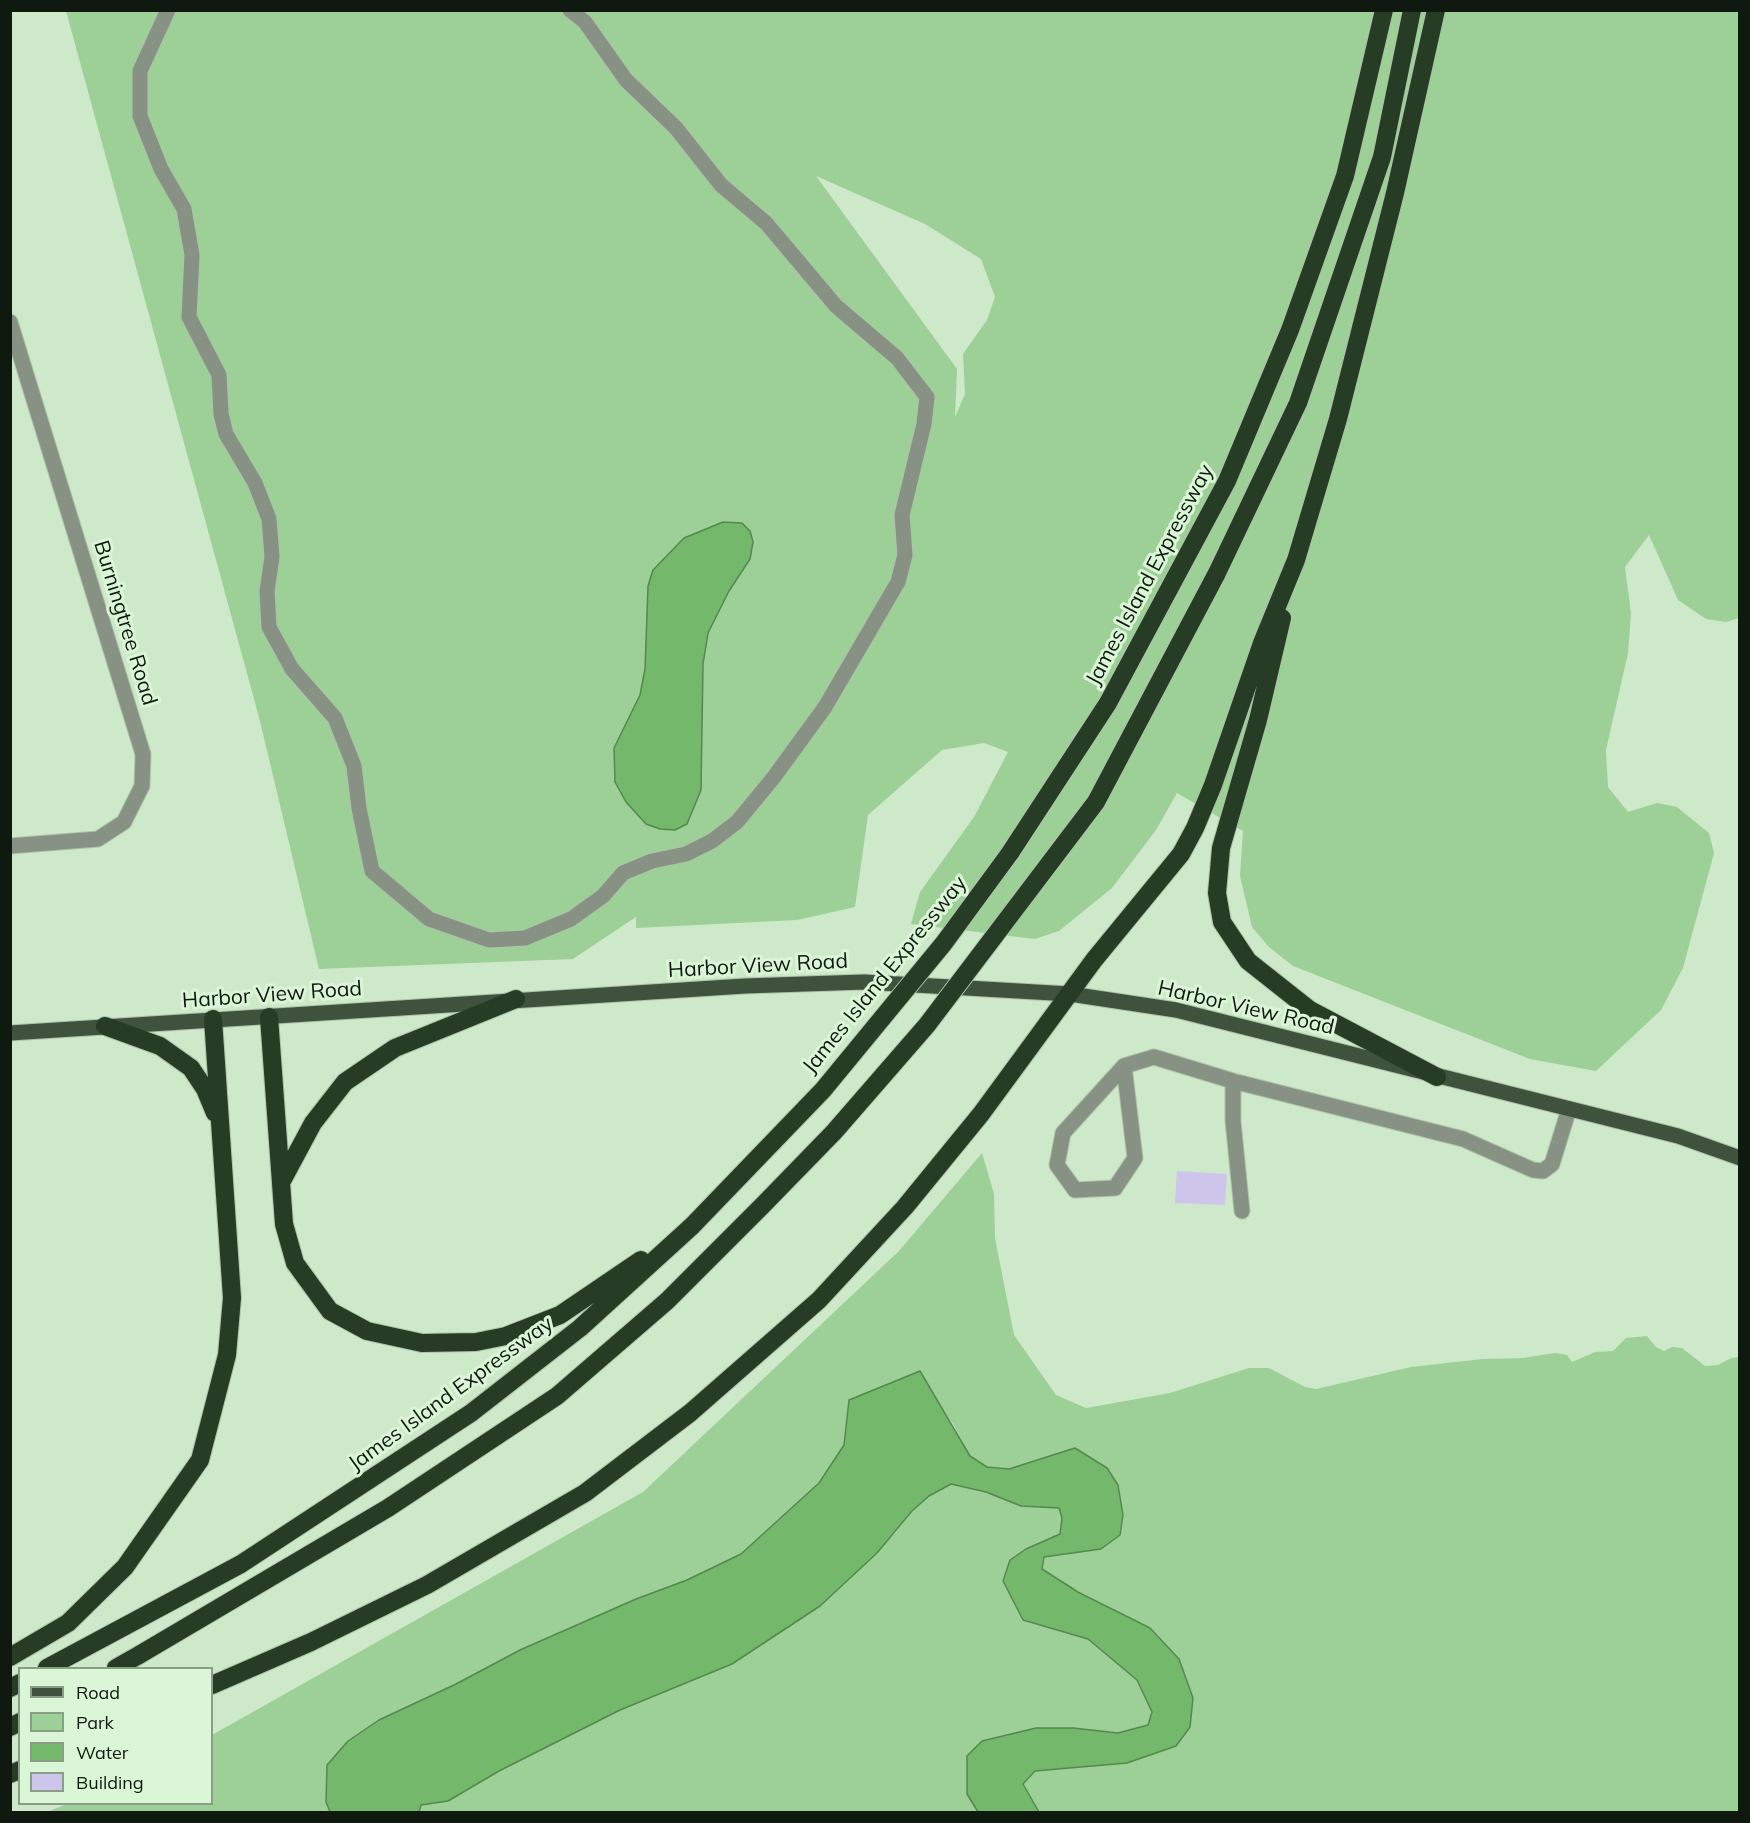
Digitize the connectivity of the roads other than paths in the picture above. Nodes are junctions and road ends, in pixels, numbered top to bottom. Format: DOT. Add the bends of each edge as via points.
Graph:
graph roads {
  1 [pos="168,10"];
  2 [pos="570,10"];
  3 [pos="1384,10"];
  4 [pos="1412,10"];
  5 [pos="1436,10"];
  6 [pos="10,322"];
  7 [pos="1296,560"];
  8 [pos="10,846"];
  9 [pos="1070,994"];
  10 [pos="516,999"];
  11 [pos="269,1017"];
  12 [pos="213,1019"];
  13 [pos="105,1026"];
  14 [pos="10,1033"];
  15 [pos="1124,1066"];
  16 [pos="1437,1077"];
  17 [pos="1233,1082"];
  18 [pos="1569,1109"];
  19 [pos="220,1127"];
  20 [pos="1740,1158"];
  21 [pos="283,1179"];
  22 [pos="1242,1210"];
  23 [pos="692,1226"];
  24 [pos="10,1657"];
  25 [pos="49,1667"];
  26 [pos="118,1667"];
  27 [pos="213,1685"];
  1 -- 2 [label="street" via="140,71 140,116 161,169 184,209 192,255 189,316 219,375 226,434 255,483 269,519 269,627 292,669 335,718 354,766 358,808 372,872 429,919 489,940 525,938 571,919 603,896 623,873 652,861 686,854 712,841 737,822 774,777 825,707 898,582 905,555 902,515 927,397 897,358 836,306 766,223 721,185 676,128 626,80 585,22"];
  3 -- 23 [label="highway, James Island Expressway, bridge" via="1345,176 1290,330 1227,481 1108,703 1054,789 944,943 823,1090"];
  4 -- 26 [label="highway, bridge" via="1382,157 1298,403 1222,562 1096,802 927,1025 834,1132 668,1301 557,1396 388,1508"];
  5 -- 7 [label="highway" via="1338,419"];
  6 -- 8 [label="street, Burningtree Road" via="143,754 142,786 124,822 98,839"];
  7 -- 9 [label="highway" via="1195,828 1151,894"];
  7 -- 16 [label="highway" via="1258,720 1221,848 1217,893 1222,922 1248,961 1310,1010"];
  9 -- 10 [label="main road, Harbor View Road" via="864,982"];
  9 -- 16 [label="main road, Harbor View Road" via="1176,1010"];
  9 -- 27 [label="highway" via="981,1114 905,1207 819,1300 690,1413 585,1493 427,1586"];
  10 -- 11 [label="main road, Harbor View Road"];
  10 -- 21 [label="highway" via="395,1048 345,1082 313,1123"];
  11 -- 12 [label="main road, Harbor View Road"];
  11 -- 21 [label="highway"];
  12 -- 13 [label="main road, Harbor View Road"];
  12 -- 19 [label="highway"];
  13 -- 14 [label="main road, Harbor View Road"];
  13 -- 19 [label="highway" via="160,1046 191,1068 205,1089"];
  15 -- 15 [label="street" via="1135,1158 1115,1188 1075,1190 1057,1166 1063,1133"];
  15 -- 17 [label="street" via="1154,1057"];
  16 -- 18 [label="main road, Harbor View Road"];
  17 -- 18 [label="street" via="1463,1139 1543,1171 1552,1164"];
  17 -- 22 [label="street"];
  18 -- 20 [label="main road, Harbor View Road" via="1678,1136"];
  19 -- 24 [label="highway" via="232,1298 227,1355 200,1460 125,1567 68,1623"];
  21 -- 23 [label="highway" via="284,1224 295,1263 330,1311 367,1331 422,1343 467,1343 506,1336 560,1315"];
  23 -- 25 [label="highway, James Island Expressway" via="580,1328 471,1413 241,1564"];
}
